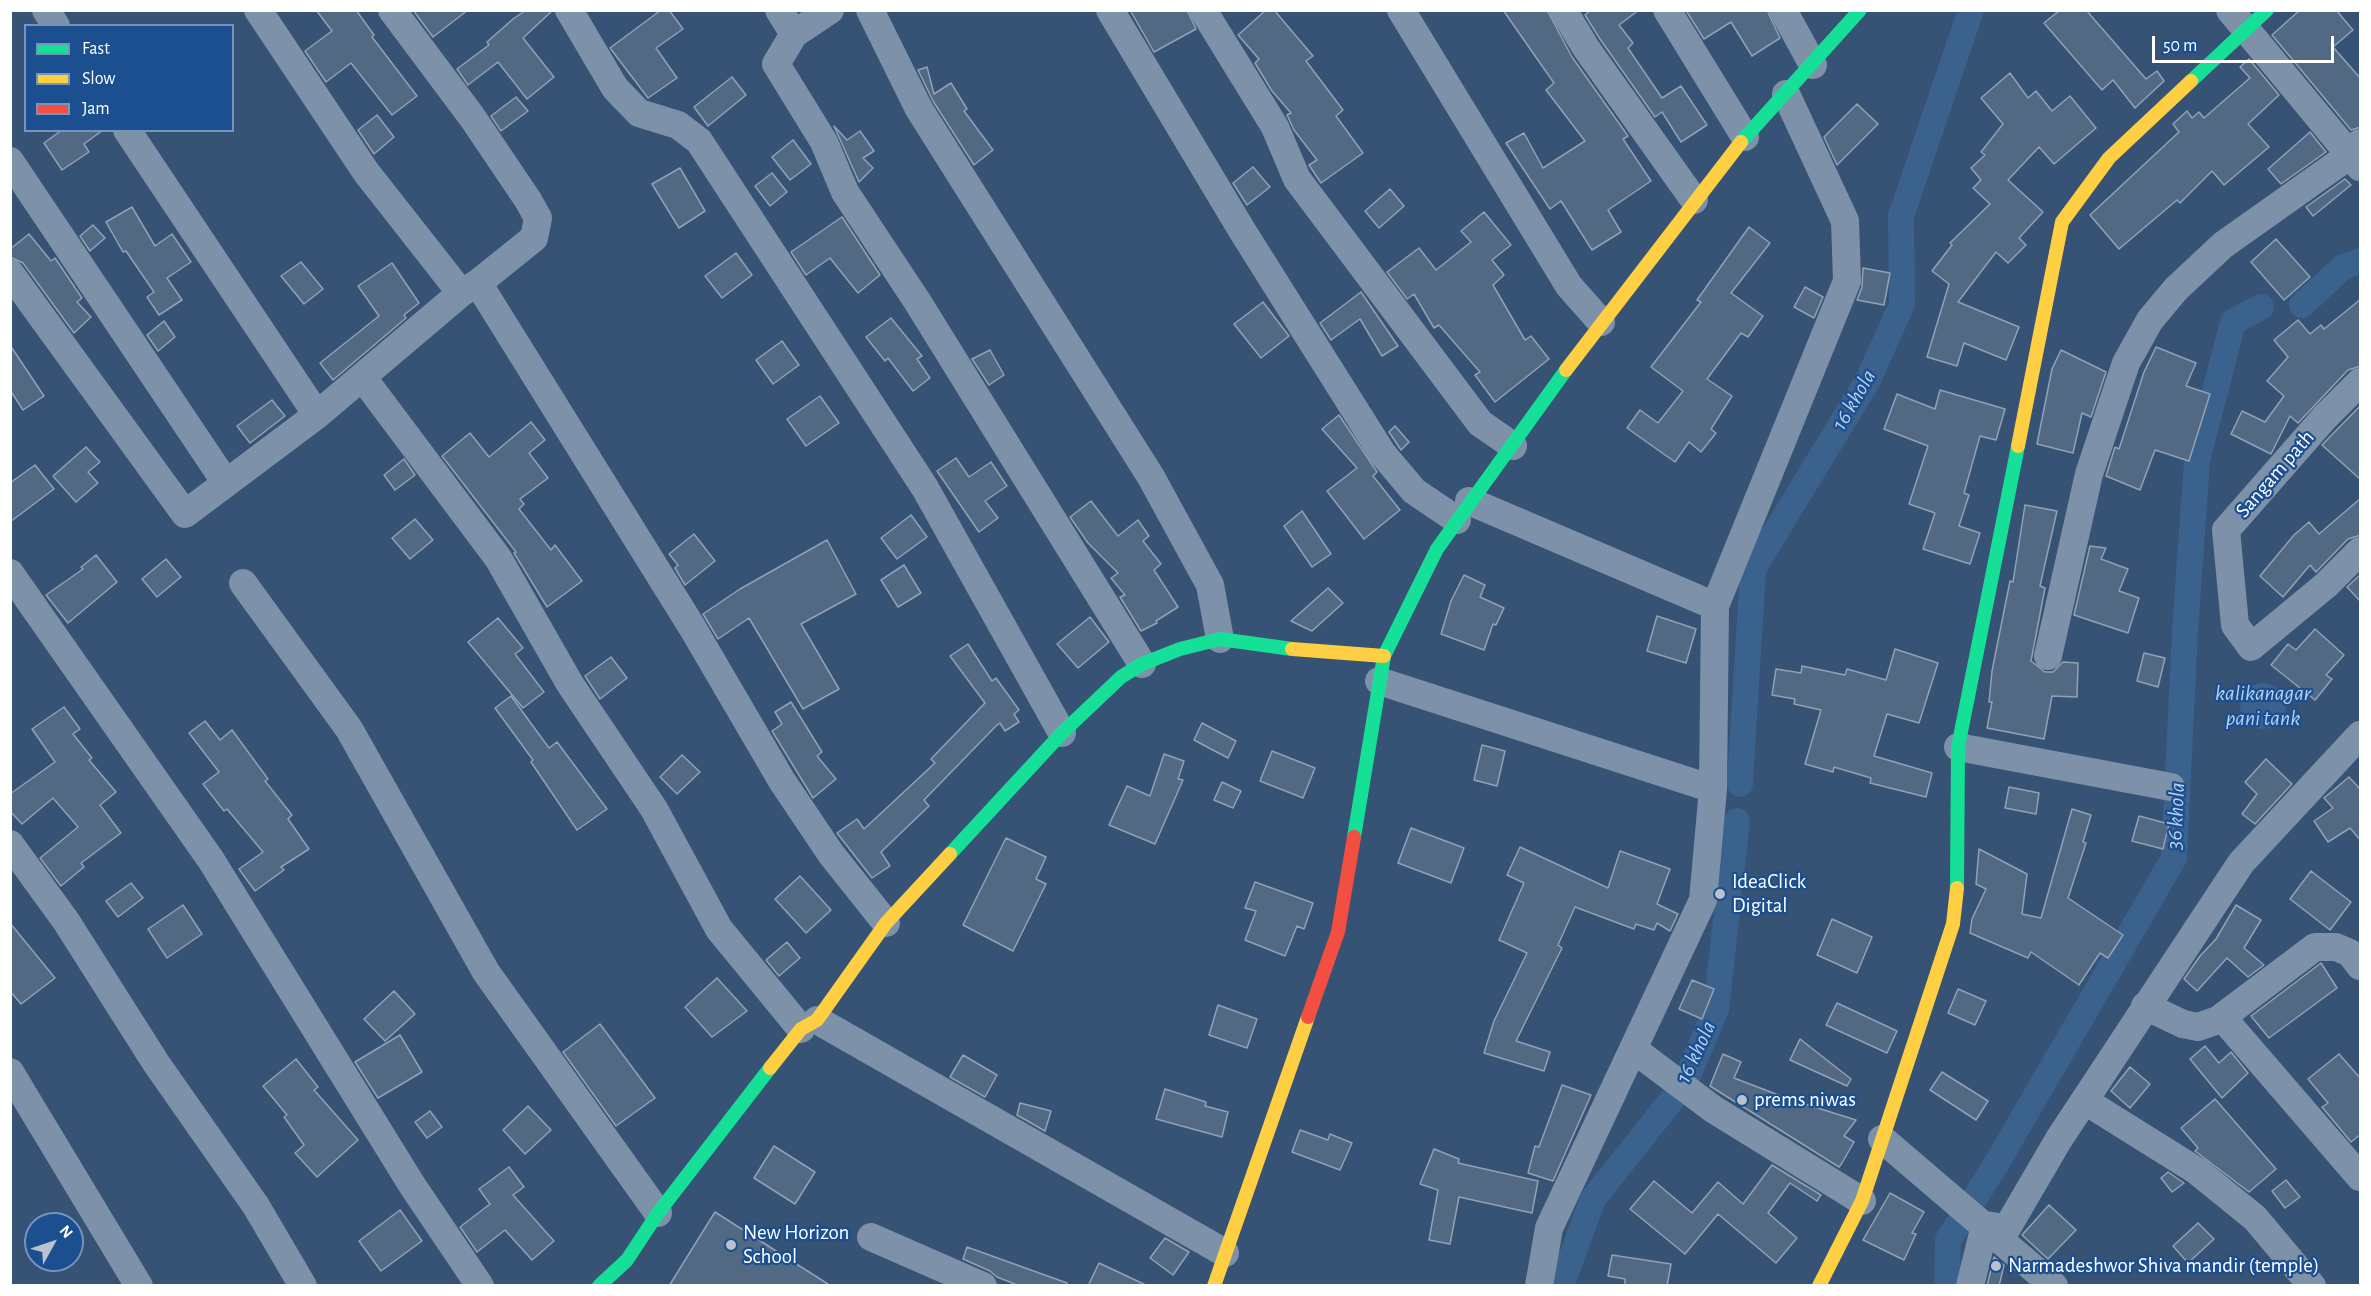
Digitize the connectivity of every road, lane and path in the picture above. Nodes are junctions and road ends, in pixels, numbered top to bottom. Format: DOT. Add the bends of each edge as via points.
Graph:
graph roads {
  1 [pos="46,10"];
  2 [pos="258,10"];
  3 [pos="392,10"];
  4 [pos="569,10"];
  5 [pos="779,10"];
  6 [pos="830,10"];
  7 [pos="870,10"];
  8 [pos="1110,10"];
  9 [pos="1203,10"];
  10 [pos="1401,10"];
  11 [pos="1563,10"];
  12 [pos="1667,10"];
  13 [pos="1783,10"];
  14 [pos="1860,10"];
  15 [pos="2248,16"];
  16 [pos="55,24"];
  17 [pos="794,34"];
  18 [pos="1813,64"];
  19 [pos="1786,94"];
  20 [pos="128,132"];
  21 [pos="1745,137"];
  22 [pos="2357,155"];
  23 [pos="10,161"];
  24 [pos="1694,200"];
  25 [pos="10,273"];
  26 [pos="470,288"];
  27 [pos="1601,322"];
  28 [pos="363,378"];
  29 [pos="2361,382"];
  30 [pos="317,415"];
  31 [pos="1513,446"];
  32 [pos="226,483"];
  33 [pos="1463,510"];
  34 [pos="2361,551"];
  35 [pos="10,573"];
  36 [pos="243,583"];
  37 [pos="1715,606"];
  38 [pos="1220,639"];
  39 [pos="2048,656"];
  40 [pos="1142,664"];
  41 [pos="1382,668"];
  42 [pos="1062,733"];
  43 [pos="2361,735"];
  44 [pos="1958,747"];
  45 [pos="2171,787"];
  46 [pos="1713,789"];
  47 [pos="10,844"];
  48 [pos="886,923"];
  49 [pos="2361,966"];
  50 [pos="2145,1006"];
  51 [pos="2222,1017"];
  52 [pos="809,1024"];
  53 [pos="1636,1052"];
  54 [pos="10,1072"];
  55 [pos="2085,1101"];
  56 [pos="1882,1139"];
  57 [pos="2361,1177"];
  58 [pos="1862,1201"];
  59 [pos="658,1213"];
  60 [pos="1989,1228"];
  61 [pos="871,1237"];
  62 [pos="1225,1253"];
  63 [pos="139,1286"];
  64 [pos="303,1286"];
  65 [pos="480,1286"];
  66 [pos="599,1286"];
  67 [pos="982,1286"];
  68 [pos="1214,1286"];
  69 [pos="1539,1286"];
  70 [pos="1819,1286"];
  71 [pos="1970,1286"];
  72 [pos="2054,1286"];
  73 [pos="2312,1286"];
  1 -- 16 [label="street"];
  2 -- 26 [label="street" via="366,172"];
  3 -- 26 [label="street" via="478,126 538,218 534,238"];
  4 -- 42 [label="street" via="615,88 639,113 678,125 699,141 925,488"];
  5 -- 17 [label="street"];
  6 -- 17 [label="street"];
  7 -- 38 [label="street" via="919,110 1161,497 1210,585"];
  8 -- 33 [label="street" via="1382,453 1414,491"];
  9 -- 31 [label="street" via="1275,127 1297,179 1480,423"];
  10 -- 27 [label="street" via="1569,286"];
  11 -- 24 [label="street"];
  12 -- 21 [label="street"];
  13 -- 18 [label="street"];
  14 -- 18 [label="street"];
  15 -- 22 [label="street"];
  15 -- 44 [label="street" via="2109,158 2062,222"];
  17 -- 40 [label="street" via="776,64 824,142 845,192"];
  18 -- 19 [label="street"];
  19 -- 21 [label="street"];
  19 -- 37 [label="street" via="1845,221 1847,281"];
  20 -- 30 [label="street"];
  21 -- 24 [label="street"];
  22 -- 39 [label="street" via="2223,244 2150,320 2127,363 2089,474"];
  23 -- 32 [label="street"];
  24 -- 27 [label="street"];
  25 -- 32 [label="street" via="185,514"];
  26 -- 28 [label="street"];
  26 -- 48 [label="street" via="692,627 782,781 831,854"];
  27 -- 31 [label="street"];
  28 -- 30 [label="street"];
  28 -- 52 [label="street" via="498,558 570,684 654,809 719,929"];
  29 -- 34 [label="street, Sangam path" via="2324,418 2226,530 2235,625 2251,647"];
  30 -- 32 [label="street"];
  31 -- 33 [label="street"];
  33 -- 37 [label="street"];
  33 -- 41 [label="street" via="1437,549"];
  35 -- 65 [label="street" via="211,860 412,1185"];
  36 -- 59 [label="street" via="349,729 486,972"];
  37 -- 46 [label="street"];
  38 -- 40 [label="street"];
  38 -- 41 [label="street" via="1323,653"];
  40 -- 42 [label="street" via="1121,677"];
  41 -- 46 [label="street"];
  41 -- 62 [label="street" via="1338,932"];
  42 -- 48 [label="street"];
  43 -- 50 [label="street" via="2241,863"];
  44 -- 45 [label="street"];
  44 -- 56 [label="street" via="1959,871 1953,924"];
  46 -- 53 [label="street" via="1703,900"];
  47 -- 64 [label="street" via="66,921 156,1063 256,1206"];
  48 -- 52 [label="street"];
  49 -- 51 [label="street" via="2350,953 2336,947 2315,947"];
  50 -- 51 [label="street" via="2198,1027"];
  50 -- 55 [label="street"];
  51 -- 57 [label="street"];
  52 -- 59 [label="street"];
  52 -- 62 [label="street"];
  53 -- 58 [label="street" via="1713,1109"];
  53 -- 69 [label="street" via="1549,1228"];
  54 -- 63 [label="street"];
  55 -- 60 [label="street" via="2007,1228"];
  55 -- 73 [label="street" via="2197,1171 2255,1218"];
  56 -- 58 [label="street"];
  56 -- 60 [label="street"];
  58 -- 70 [label="street"];
  59 -- 66 [label="street" via="627,1260"];
  60 -- 71 [label="street"];
  60 -- 72 [label="street"];
  61 -- 67 [label="street"];
  62 -- 68 [label="street"];
}
